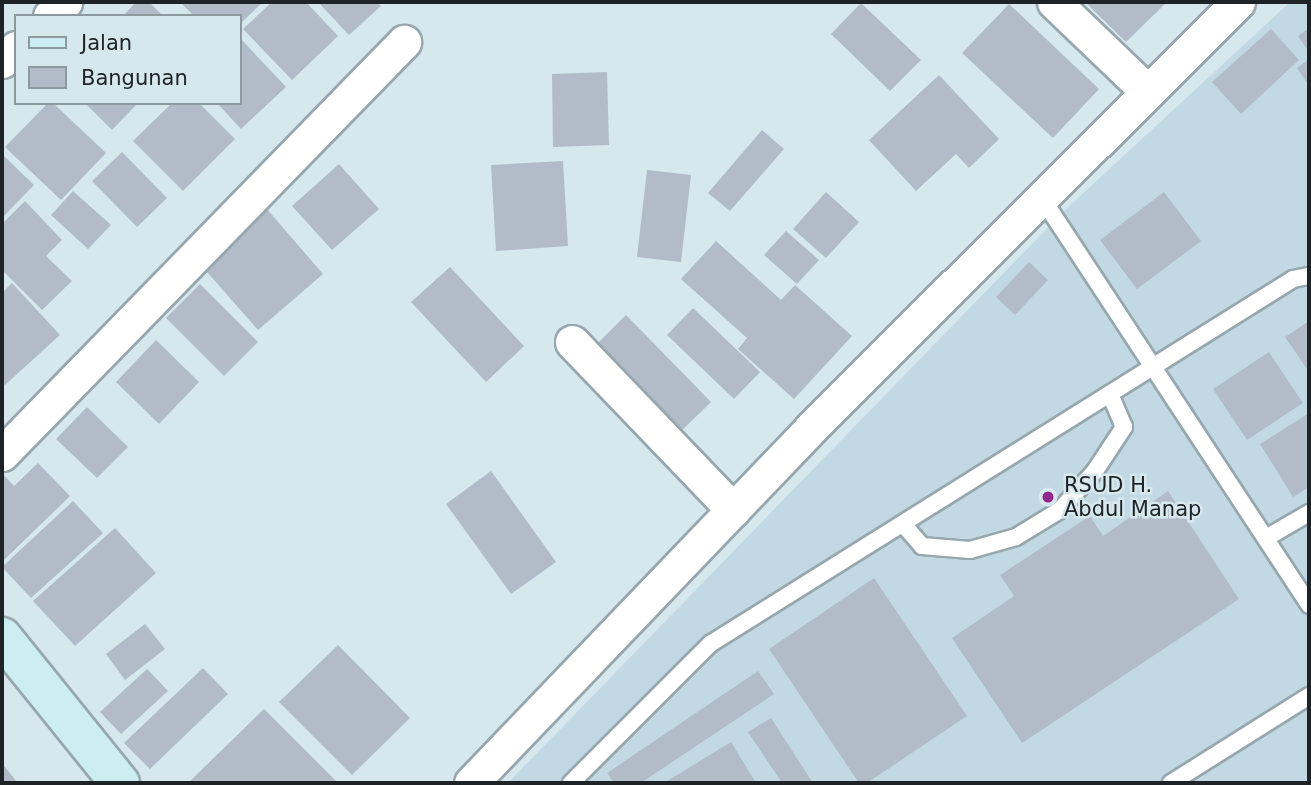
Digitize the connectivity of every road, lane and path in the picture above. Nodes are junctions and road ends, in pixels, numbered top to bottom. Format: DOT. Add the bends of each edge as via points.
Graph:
graph roads {
  1 [pos="65,2"];
  2 [pos="1054,2"];
  3 [pos="1238,2"];
  4 [pos="52,14"];
  5 [pos="404,42"];
  6 [pos="1148,92"];
  7 [pos="1042,198"];
  8 [pos="1309,276"];
  9 [pos="572,342"];
  10 [pos="1156,368"];
  11 [pos="1110,394"];
  12 [pos="2,454"];
  13 [pos="733,510"];
  14 [pos="1309,513"];
  15 [pos="902,524"];
  16 [pos="1266,538"];
  17 [pos="1309,605"];
  18 [pos="2,637"];
  19 [pos="1309,696"];
  20 [pos="120,783"];
  21 [pos="471,783"];
  22 [pos="571,783"];
  23 [pos="1171,783"];
  1 -- 4 [label="street"];
  2 -- 6 [label="street"];
  3 -- 6 [label="street"];
  5 -- 12 [label="street"];
  6 -- 7 [label="street"];
  7 -- 10 [label="lane"];
  7 -- 13 [label="street"];
  8 -- 10 [label="lane" via="1293,279"];
  9 -- 13 [label="street"];
  10 -- 11 [label="lane"];
  10 -- 16 [label="lane"];
  11 -- 15 [label="lane"];
  11 -- 15 [label="lane" via="1124,427 1095,471 1060,510 1016,537 970,550 922,546"];
  13 -- 21 [label="street"];
  14 -- 16 [label="lane"];
  15 -- 22 [label="lane" via="710,644"];
  16 -- 17 [label="lane"];
  18 -- 20 [label="main road"];
  19 -- 23 [label="lane"];
}
